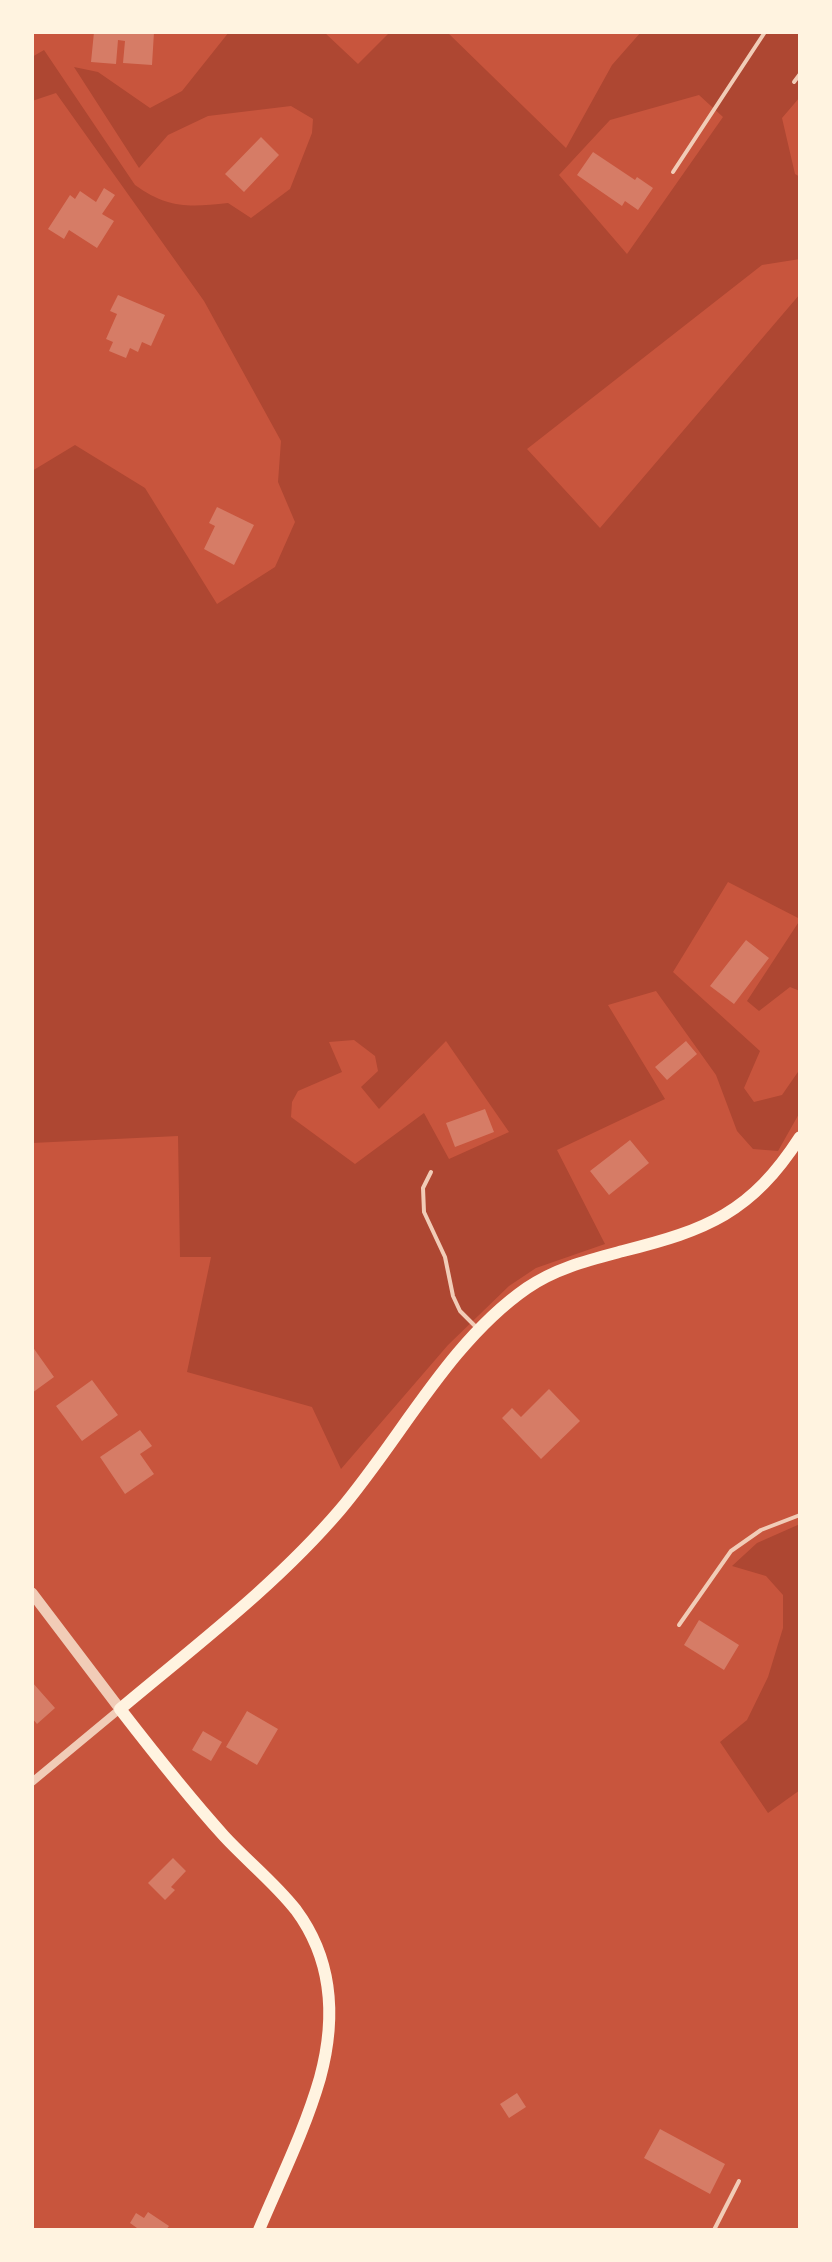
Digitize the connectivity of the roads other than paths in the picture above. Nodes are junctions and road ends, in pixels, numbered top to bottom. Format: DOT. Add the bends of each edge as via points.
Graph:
graph roads {
  1 [pos="765,32"];
  2 [pos="800,74"];
  3 [pos="794,82"];
  4 [pos="673,172"];
  5 [pos="800,1137"];
  6 [pos="431,1172"];
  7 [pos="480,1331"];
  8 [pos="800,1515"];
  9 [pos="32,1593"];
  10 [pos="679,1625"];
  11 [pos="120,1709"];
  12 [pos="32,1782"];
  13 [pos="739,2181"];
  14 [pos="259,2230"];
  15 [pos="714,2230"];
  1 -- 4 [label="lane"];
  2 -- 3 [label="lane"];
  5 -- 7 [label="main road" via="765,1184 720,1218 673,1238 554,1272 505,1305"];
  6 -- 7 [label="lane" via="423,1188 424,1212 445,1257 460,1311"];
  7 -- 11 [label="main road" via="318,1534"];
  8 -- 10 [label="lane" via="761,1530 731,1551"];
  9 -- 11 [label="street"];
  11 -- 12 [label="street"];
  11 -- 14 [label="main road" via="192,1800 295,1909 325,1968 330,2004 320,2077"];
  13 -- 15 [label="lane"];
}
